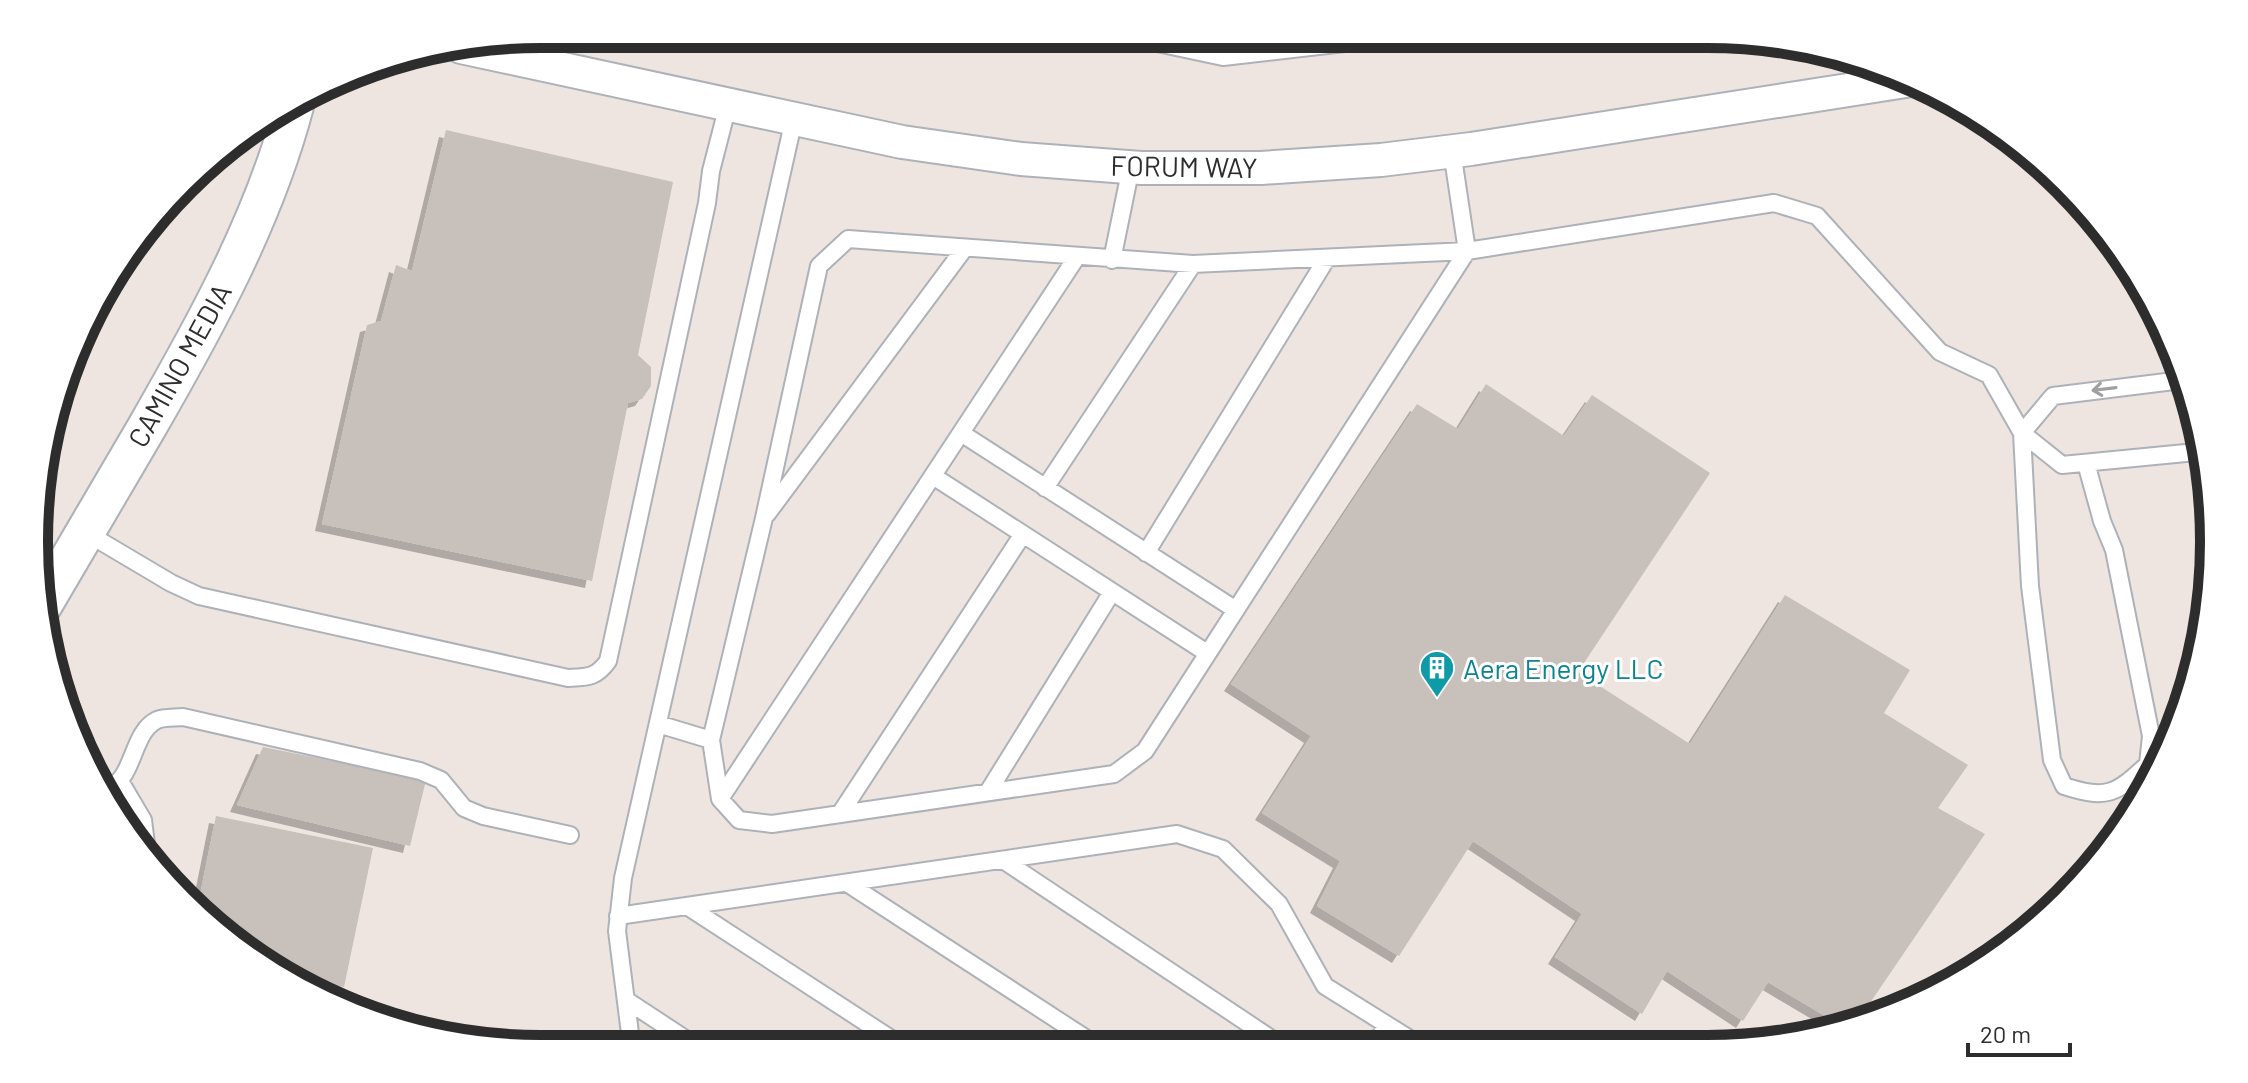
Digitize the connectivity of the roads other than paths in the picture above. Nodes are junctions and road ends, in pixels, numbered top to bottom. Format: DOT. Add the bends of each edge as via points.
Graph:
graph roads {
  1 [pos="1181,48"];
  2 [pos="1301,48"];
  3 [pos="482,52"];
  4 [pos="1889,84"];
  5 [pos="728,105"];
  6 [pos="290,117"];
  7 [pos="794,119"];
  8 [pos="1452,151"];
  9 [pos="1131,167"];
  10 [pos="964,249"];
  11 [pos="1467,251"];
  12 [pos="1076,258"];
  13 [pos="1327,258"];
  14 [pos="1112,260"];
  15 [pos="1193,264"];
  16 [pos="2173,381"];
  17 [pos="961,433"];
  18 [pos="2022,433"];
  19 [pos="2192,452"];
  20 [pos="2086,463"];
  21 [pos="933,476"];
  22 [pos="1045,488"];
  23 [pos="764,518"];
  24 [pos="85,532"];
  25 [pos="1023,534"];
  26 [pos="1146,553"];
  27 [pos="51,591"];
  28 [pos="1112,592"];
  29 [pos="1236,610"];
  30 [pos="1207,653"];
  31 [pos="658,724"];
  32 [pos="711,740"];
  33 [pos="2148,761"];
  34 [pos="2146,766"];
  35 [pos="120,781"];
  36 [pos="113,786"];
  37 [pos="988,792"];
  38 [pos="720,799"];
  39 [pos="840,814"];
  40 [pos="145,835"];
  41 [pos="570,835"];
  42 [pos="1003,860"];
  43 [pos="847,883"];
  44 [pos="687,906"];
  45 [pos="618,916"];
  46 [pos="626,1000"];
  47 [pos="1387,1025"];
  48 [pos="630,1035"];
  49 [pos="679,1035"];
  50 [pos="885,1035"];
  51 [pos="1081,1035"];
  52 [pos="1266,1035"];
  53 [pos="1381,1035"];
  54 [pos="1403,1035"];
  1 -- 2 [label="lane" via="1223,57"];
  3 -- 5 [label="street, FORUM WAY"];
  4 -- 8 [label="street, FORUM WAY"];
  5 -- 7 [label="street, FORUM WAY"];
  5 -- 24 [label="lane" via="608,661 600,672 568,678 199,596"];
  6 -- 24 [label="street, CAMINO MEDIA" via="263,198 220,294"];
  7 -- 9 [label="street, FORUM WAY" via="1006,157"];
  7 -- 31 [label="lane"];
  8 -- 9 [label="street, FORUM WAY" via="1261,168"];
  8 -- 11 [label="lane"];
  9 -- 14 [label="lane"];
  10 -- 12 [label="lane"];
  10 -- 23 [label="lane"];
  10 -- 23 [label="lane" via="848,239 819,266"];
  11 -- 13 [label="lane"];
  11 -- 18 [label="lane" via="1774,203 1817,216 1940,352 1989,375"];
  11 -- 29 [label="lane"];
  12 -- 14 [label="lane"];
  12 -- 17 [label="lane"];
  13 -- 15 [label="lane"];
  13 -- 26 [label="lane"];
  14 -- 15 [label="lane"];
  15 -- 22 [label="lane"];
  16 -- 18 [label="lane, one-way" via="2053,396"];
  17 -- 21 [label="lane"];
  17 -- 22 [label="lane"];
  18 -- 20 [label="lane" via="2062,465"];
  18 -- 34 [label="lane" via="2030,586 2052,760 2064,786 2094,796 2125,786"];
  19 -- 20 [label="lane"];
  20 -- 33 [label="lane" via="2114,550 2151,736"];
  21 -- 25 [label="lane"];
  21 -- 38 [label="lane"];
  22 -- 26 [label="lane"];
  23 -- 32 [label="lane"];
  24 -- 27 [label="street, CAMINO MEDIA"];
  25 -- 28 [label="lane"];
  25 -- 39 [label="lane"];
  26 -- 29 [label="lane"];
  28 -- 30 [label="lane"];
  28 -- 37 [label="lane"];
  29 -- 30 [label="lane"];
  30 -- 37 [label="lane" via="1145,751 1114,774"];
  31 -- 32 [label="lane"];
  31 -- 45 [label="lane"];
  32 -- 38 [label="lane"];
  35 -- 36 [label="lane"];
  35 -- 40 [label="lane" via="143,820"];
  35 -- 41 [label="lane" via="145,729 159,719 183,717 420,771 441,780 464,808"];
  37 -- 39 [label="lane"];
  38 -- 39 [label="lane" via="739,820 772,824"];
  42 -- 43 [label="lane"];
  42 -- 47 [label="lane" via="1177,834 1223,849 1279,904 1325,986"];
  42 -- 52 [label="lane"];
  43 -- 44 [label="lane"];
  43 -- 51 [label="lane"];
  44 -- 45 [label="lane"];
  44 -- 50 [label="lane"];
  45 -- 46 [label="lane"];
  46 -- 48 [label="lane"];
  46 -- 49 [label="lane"];
  47 -- 53 [label="lane"];
  47 -- 54 [label="lane"];
}
